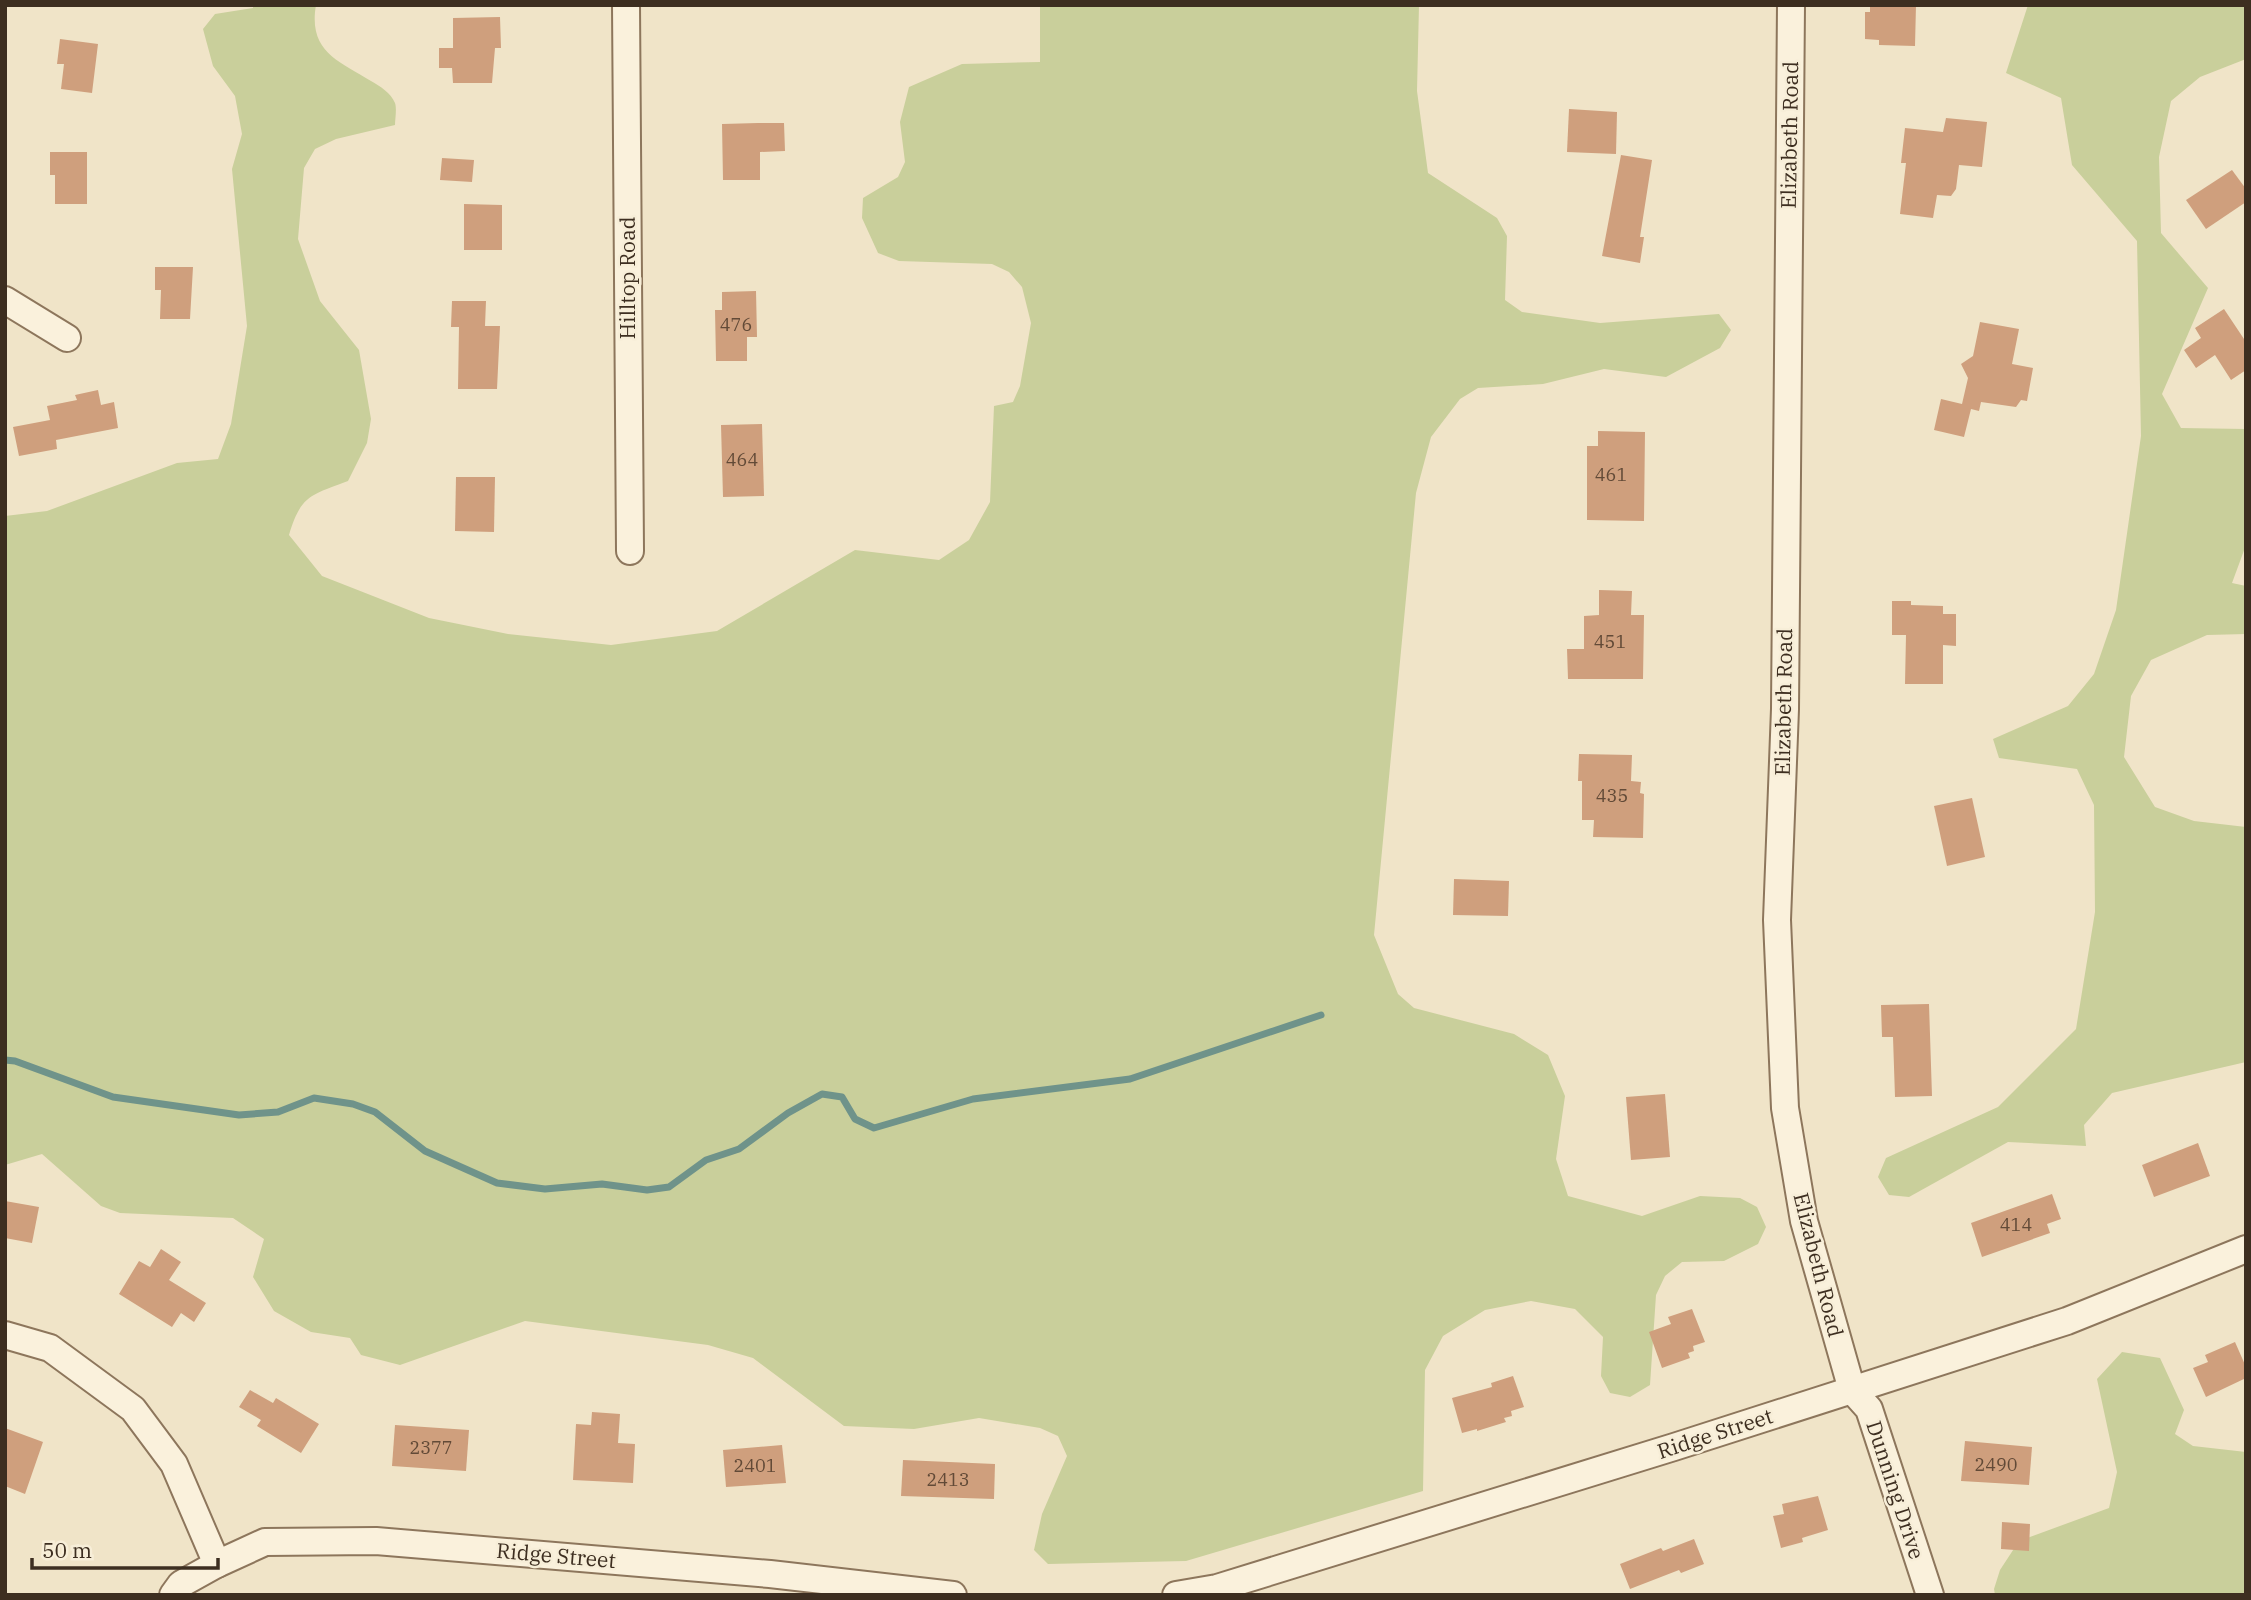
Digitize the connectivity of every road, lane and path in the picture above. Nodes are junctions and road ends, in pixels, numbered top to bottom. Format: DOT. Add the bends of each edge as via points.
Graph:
graph roads {
  1 [pos="626,5"];
  2 [pos="1791,5"];
  3 [pos="5,300"];
  4 [pos="67,338"];
  5 [pos="630,551"];
  6 [pos="2246,1249"];
  7 [pos="5,1335"];
  8 [pos="1852,1390"];
  9 [pos="217,1564"];
  10 [pos="173,1595"];
  11 [pos="953,1595"];
  12 [pos="1176,1595"];
  13 [pos="1930,1595"];
  1 -- 5 [label="street, Hilltop Road"];
  2 -- 8 [label="street, Elizabeth Road" via="1785,709 1777,920 1781,1024 1785,1108 1804,1221"];
  3 -- 4 [label="street"];
  6 -- 8 [label="street, Ridge Street" via="2067,1321"];
  7 -- 9 [label="street" via="50,1348 133,1409 174,1464"];
  8 -- 12 [label="street, Ridge Street" via="1217,1588"];
  8 -- 13 [label="street, Dunning Drive" via="1869,1409"];
  9 -- 10 [label="street, Ridge Street" via="181,1584"];
  9 -- 11 [label="street, Ridge Street" via="265,1542 376,1541 770,1574"];
}
